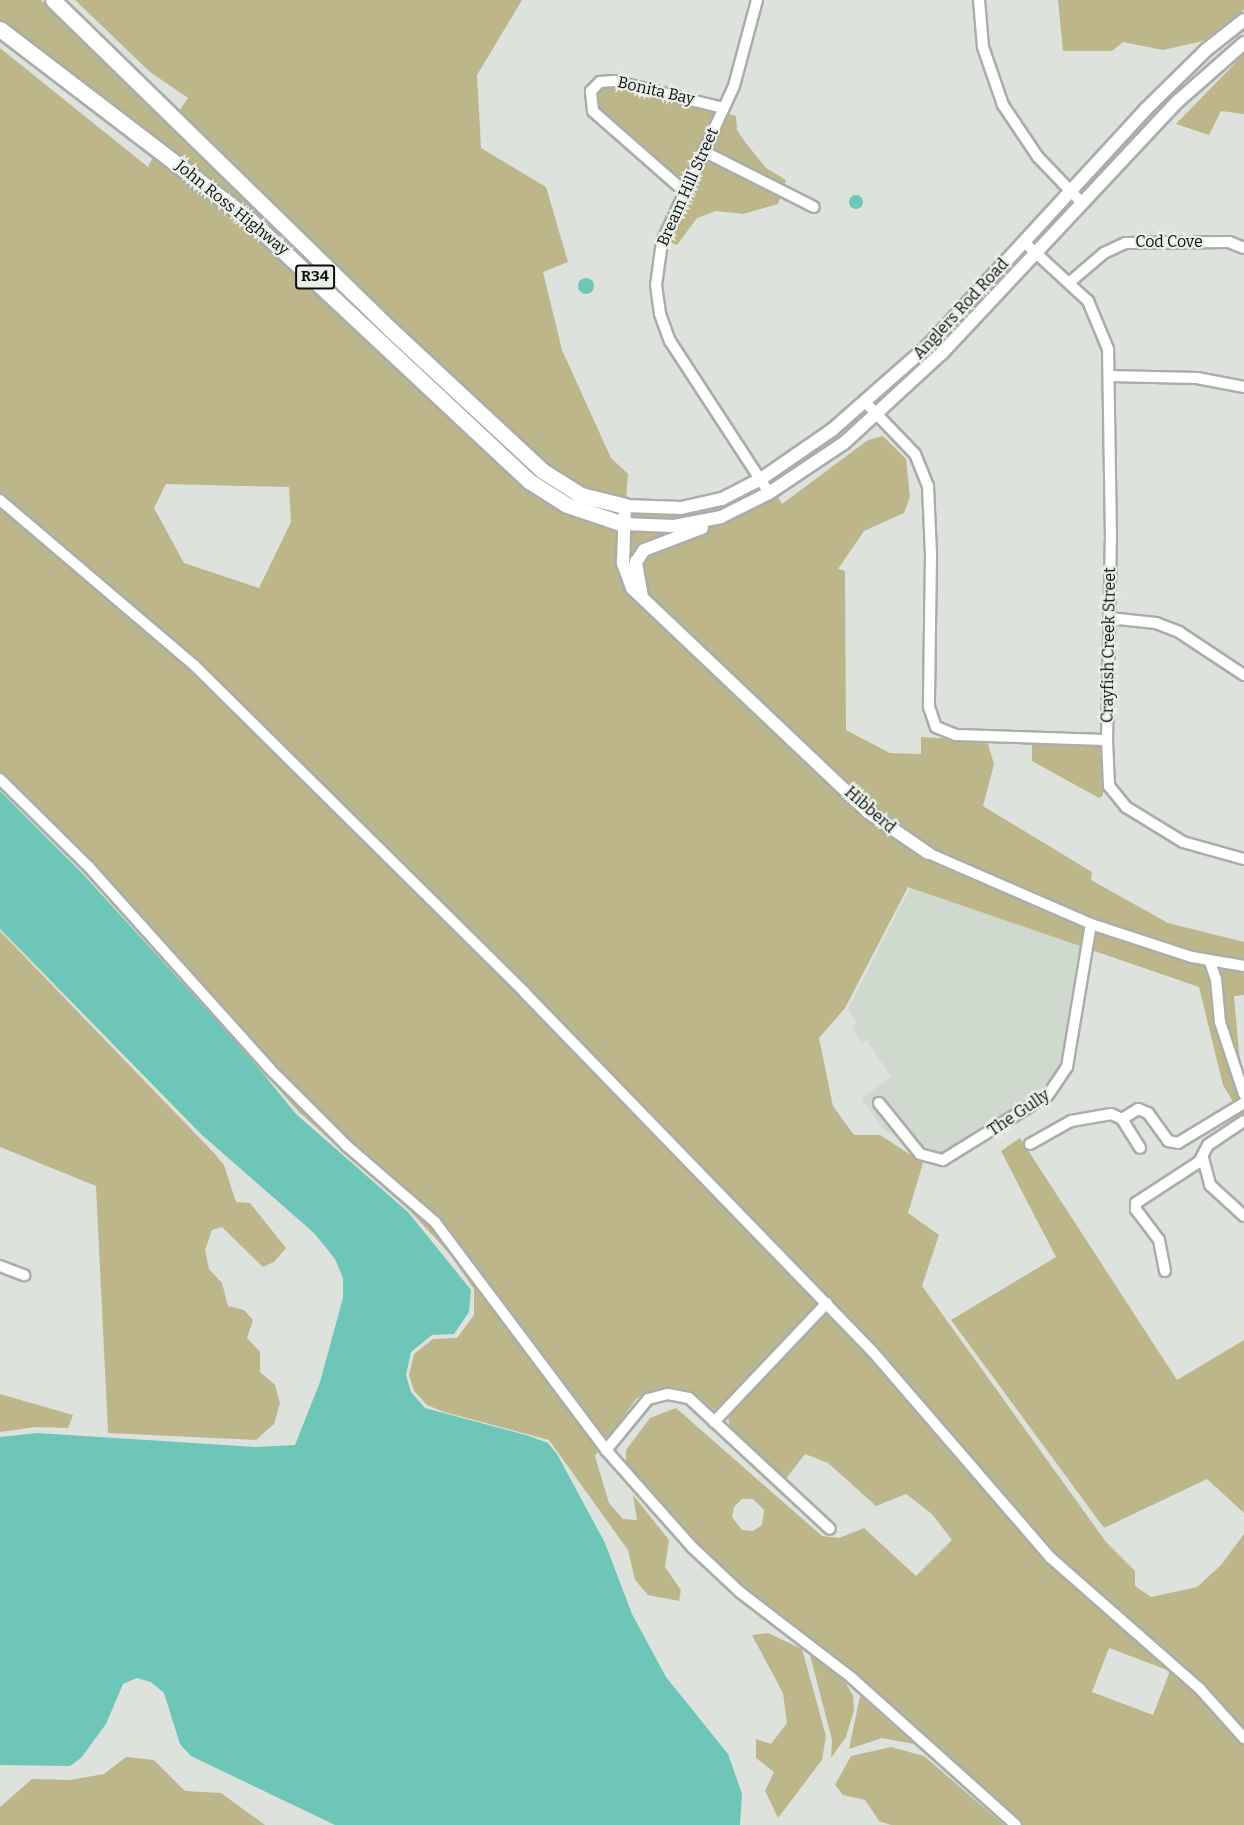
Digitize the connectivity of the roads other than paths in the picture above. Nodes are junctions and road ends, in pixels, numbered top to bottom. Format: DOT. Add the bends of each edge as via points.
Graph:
graph roads {
  1 [pos="52,0"];
  2 [pos="757,0"];
  3 [pos="979,0"];
  4 [pos="1244,20"];
  5 [pos="0,30"];
  6 [pos="1244,43"];
  7 [pos="723,108"];
  8 [pos="703,152"];
  9 [pos="684,191"];
  10 [pos="1070,192"];
  11 [pos="1082,203"];
  12 [pos="814,207"];
  13 [pos="1024,242"];
  14 [pos="1244,248"];
  15 [pos="1036,252"];
  16 [pos="1070,282"];
  17 [pos="1110,376"];
  18 [pos="1244,387"];
  19 [pos="866,403"];
  20 [pos="878,415"];
  21 [pos="761,479"];
  22 [pos="769,493"];
  23 [pos="0,500"];
  24 [pos="625,506"];
  25 [pos="721,517"];
  26 [pos="623,524"];
  27 [pos="642,597"];
  28 [pos="1109,618"];
  29 [pos="1244,675"];
  30 [pos="1107,740"];
  31 [pos="0,779"];
  32 [pos="928,853"];
  33 [pos="1244,859"];
  34 [pos="1091,924"];
  35 [pos="1210,962"];
  36 [pos="1244,966"];
  37 [pos="1244,1094"];
  38 [pos="879,1103"];
  39 [pos="1244,1103"];
  40 [pos="1122,1119"];
  41 [pos="1244,1121"];
  42 [pos="1030,1144"];
  43 [pos="1140,1148"];
  44 [pos="1203,1158"];
  45 [pos="1244,1216"];
  46 [pos="0,1266"];
  47 [pos="1166,1271"];
  48 [pos="24,1275"];
  49 [pos="827,1303"];
  50 [pos="714,1422"];
  51 [pos="606,1450"];
  52 [pos="830,1529"];
  53 [pos="1244,1738"];
  54 [pos="1016,1825"];
  1 -- 24 [label="main road, John Ross Highway / R34" via="389,328 543,471 581,495"];
  2 -- 7 [label="street, Bream Hill Street" via="742,64"];
  3 -- 10 [label="street" via="983,47 1004,105 1025,141"];
  4 -- 10 [label="street, Anglers Rod Road" via="1206,50"];
  5 -- 26 [label="main road, John Ross Highway / R34" via="250,220 529,481 567,505"];
  6 -- 11 [label="street, Anglers Rod Road" via="1201,81"];
  7 -- 8 [label="street, Bream Hill Street"];
  7 -- 9 [label="street, Bonita Bay" via="614,81 600,82 591,91 592,111"];
  8 -- 9 [label="street, Bream Hill Street"];
  8 -- 12 [label="street"];
  9 -- 21 [label="street, Bream Hill Street" via="658,256 660,314 677,353"];
  10 -- 11 [label="street"];
  10 -- 13 [label="street, Anglers Rod Road"];
  11 -- 15 [label="street, Anglers Rod Road"];
  13 -- 15 [label="street, Crayfish Creek Street"];
  13 -- 19 [label="street, Anglers Rod Road" via="930,344"];
  14 -- 16 [label="street, Cod Cove" via="1229,242 1125,243 1104,253"];
  15 -- 16 [label="street, Crayfish Creek Street"];
  15 -- 20 [label="street, Anglers Rod Road"];
  16 -- 17 [label="street, Crayfish Creek Street" via="1101,324"];
  17 -- 18 [label="street" via="1197,378"];
  17 -- 28 [label="street, Crayfish Creek Street"];
  19 -- 20 [label="street, Crayfish Creek Street"];
  19 -- 21 [label="street, Anglers Rod Road"];
  20 -- 22 [label="street, Anglers Rod Road" via="807,470"];
  20 -- 30 [label="street, Crayfish Creek Street" via="915,454 930,497 929,706 936,727 956,735"];
  21 -- 22 [label="street, Bream Hill Street"];
  21 -- 24 [label="street, Anglers Rod Road" via="722,499 695,506"];
  22 -- 25 [label="street, Anglers Rod Road"];
  23 -- 49 [label="street" via="195,665 525,993"];
  24 -- 26 [label="street, Hibberd"];
  25 -- 26 [label="street, Anglers Rod Road" via="674,526"];
  25 -- 27 [label="street" via="644,550 636,562"];
  26 -- 27 [label="street, Hibberd" via="624,570 628,583"];
  27 -- 32 [label="street, Hibberd" via="868,812"];
  28 -- 29 [label="street" via="1166,627"];
  28 -- 30 [label="street, Crayfish Creek Street"];
  30 -- 33 [label="street" via="1109,786 1126,807 1183,842"];
  31 -- 51 [label="street" via="88,866 269,1068 347,1146 435,1222"];
  32 -- 34 [label="street, Hibberd"];
  34 -- 35 [label="street, Hibberd"];
  34 -- 38 [label="street, The Gully" via="1067,1067 1060,1083 1048,1095 951,1158 928,1158 914,1149"];
  35 -- 36 [label="street, Hibberd"];
  35 -- 37 [label="street" via="1224,1037"];
  39 -- 40 [label="street" via="1178,1143 1168,1141 1144,1109"];
  40 -- 42 [label="street" via="1111,1114 1071,1121"];
  40 -- 43 [label="street"];
  41 -- 44 [label="street" via="1208,1145"];
  44 -- 45 [label="street" via="1210,1185"];
  44 -- 47 [label="street" via="1136,1203 1136,1210 1159,1240"];
  46 -- 48 [label="street"];
  49 -- 50 [label="street"];
  49 -- 53 [label="street" via="1051,1558 1200,1689"];
  50 -- 51 [label="street" via="689,1398 657,1396 639,1406"];
  50 -- 52 [label="street"];
  51 -- 54 [label="street" via="692,1547 733,1586 852,1678"];
}
